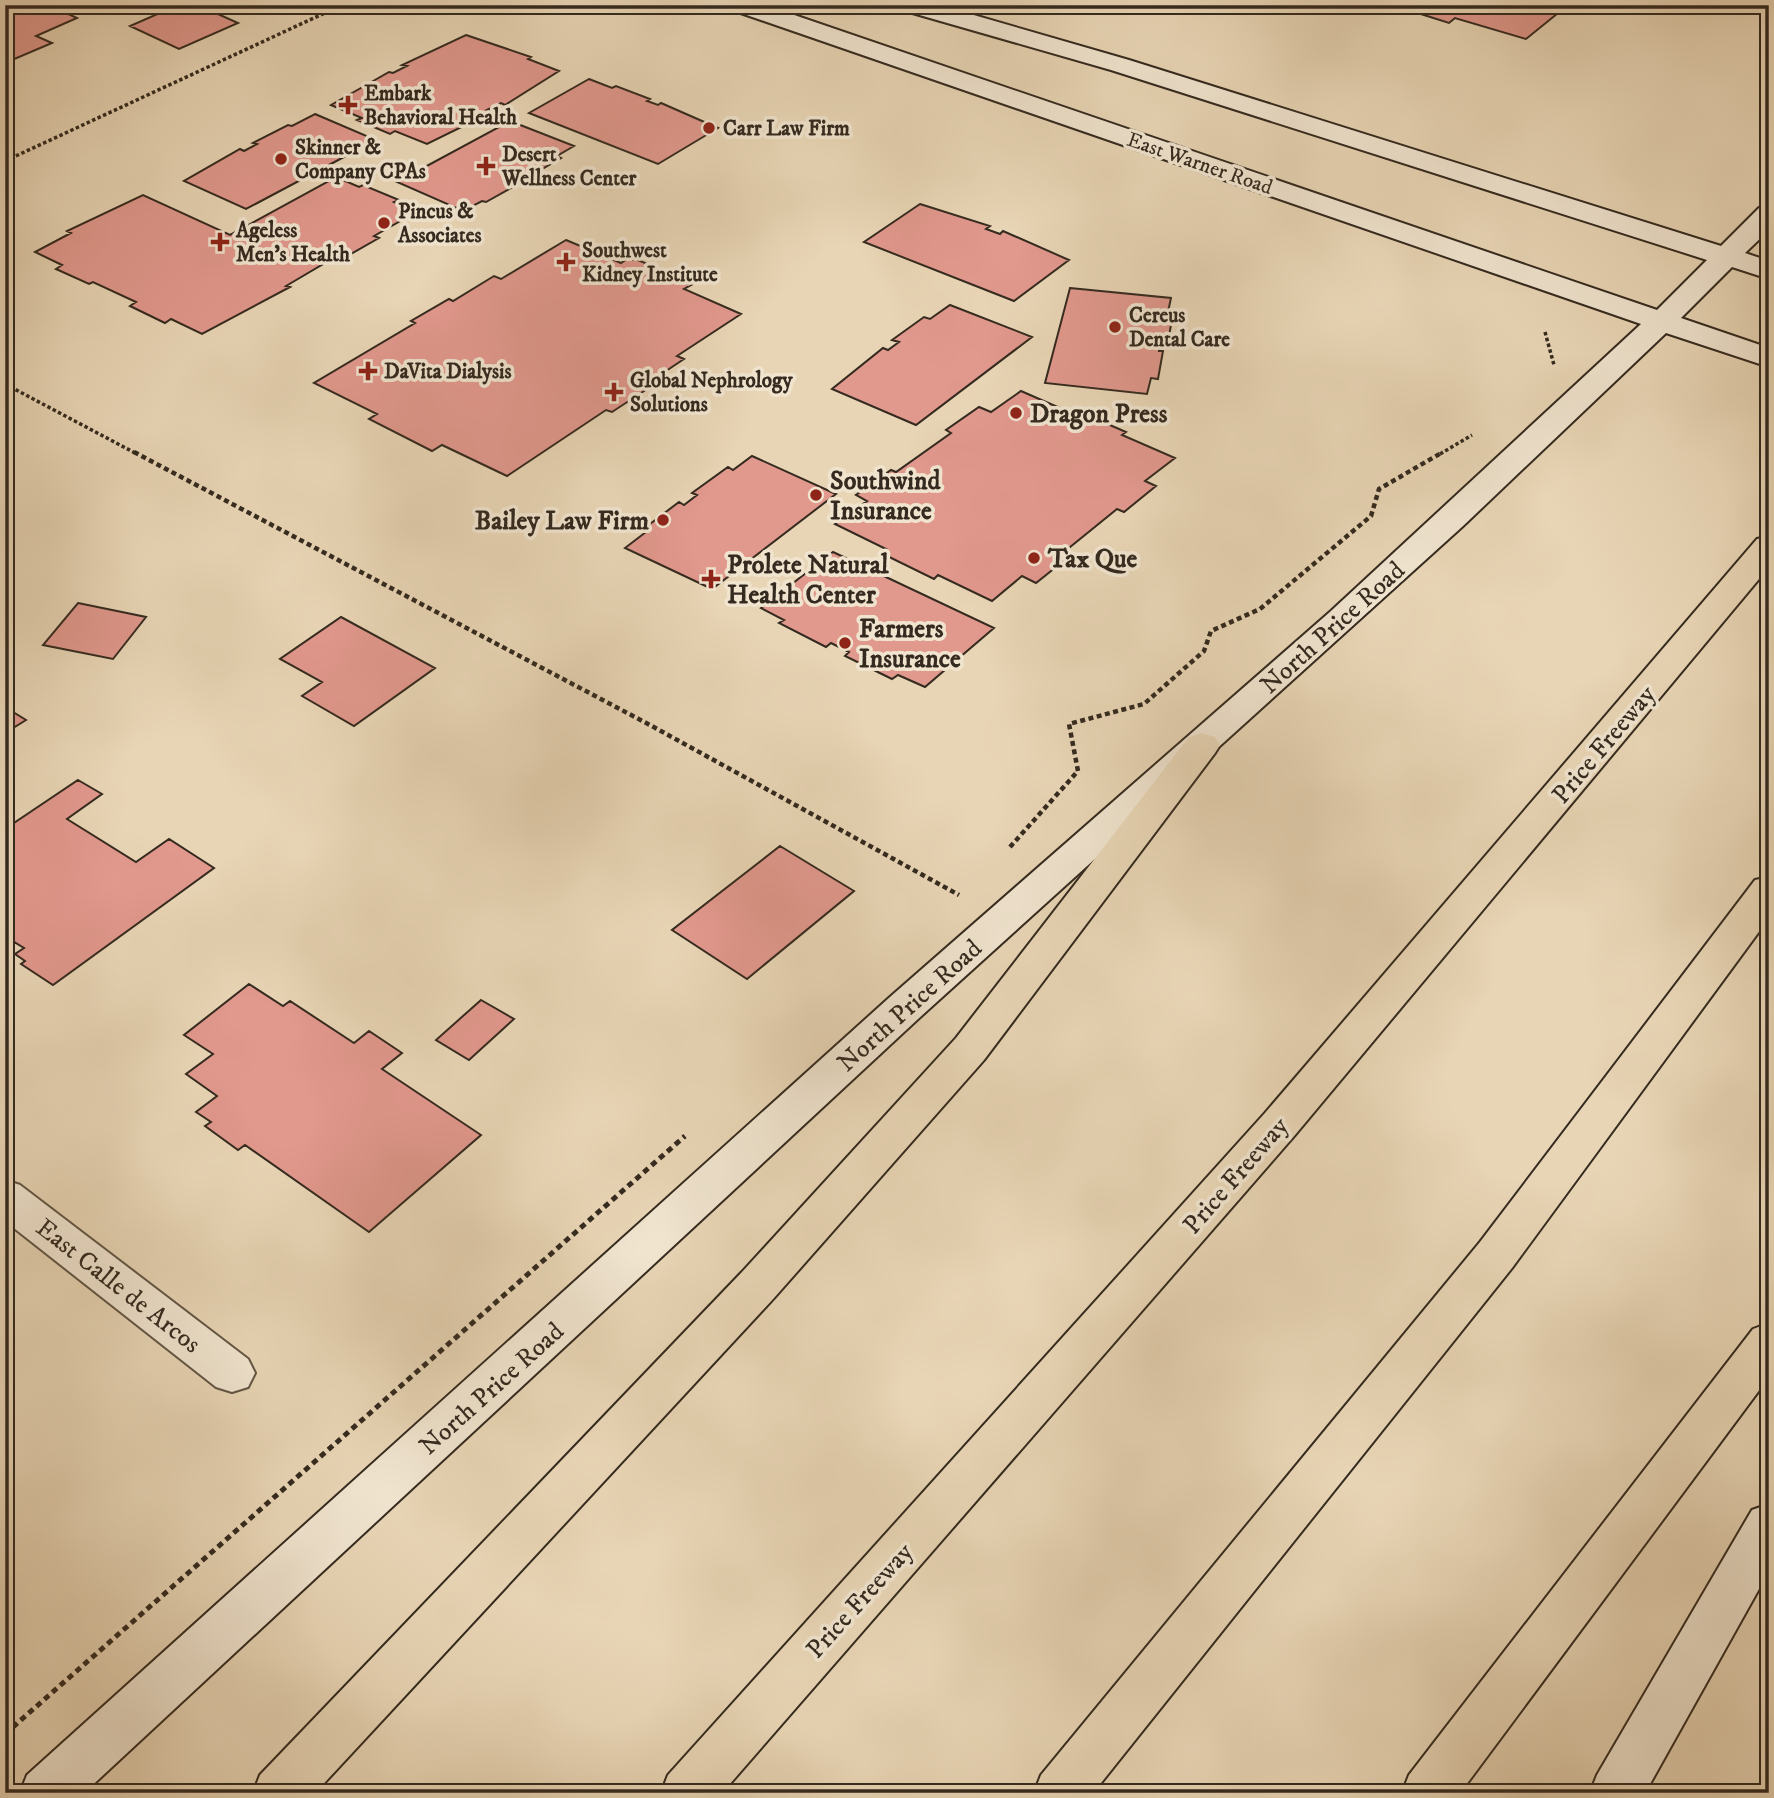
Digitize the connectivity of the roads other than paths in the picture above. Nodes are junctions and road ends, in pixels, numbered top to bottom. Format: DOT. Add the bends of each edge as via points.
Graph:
graph roads {
  1 [pos="741,5"];
  2 [pos="911,5"];
  3 [pos="1769,214"];
  4 [pos="1727,256"];
  5 [pos="1769,270"];
  6 [pos="1659,321"];
  7 [pos="1766,358"];
  8 [pos="1769,546"];
  9 [pos="1202,745"];
  10 [pos="1769,890"];
  11 [pos="5,1197"];
  12 [pos="1769,1342"];
  13 [pos="232,1373"];
  14 [pos="1769,1525"];
  15 [pos="46,1793"];
  16 [pos="279,1793"];
  17 [pos="687,1793"];
  18 [pos="1060,1793"];
  19 [pos="1428,1793"];
  20 [pos="1616,1793"];
  1 -- 6 [label="main road, East Warner Road"];
  2 -- 4 [label="main road" via="1120,65"];
  3 -- 4 [label="main road, North Price Road"];
  4 -- 5 [label="main road"];
  4 -- 6 [label="main road, North Price Road"];
  6 -- 7 [label="main road, East Warner Road"];
  6 -- 9 [label="main road, North Price Road" via="1627,356"];
  8 -- 17 [label="highway, Price Freeway" via="1271,1134"];
  9 -- 15 [label="main road, North Price Road" via="901,1012"];
  9 -- 16 [label="highway" via="970,1049 758,1285"];
  10 -- 18 [label="highway" via="1496,1255"];
  11 -- 13 [label="main road, East Calle de Arcos"];
  12 -- 19 [label="highway"];
  14 -- 20 [label="main road"];
}
